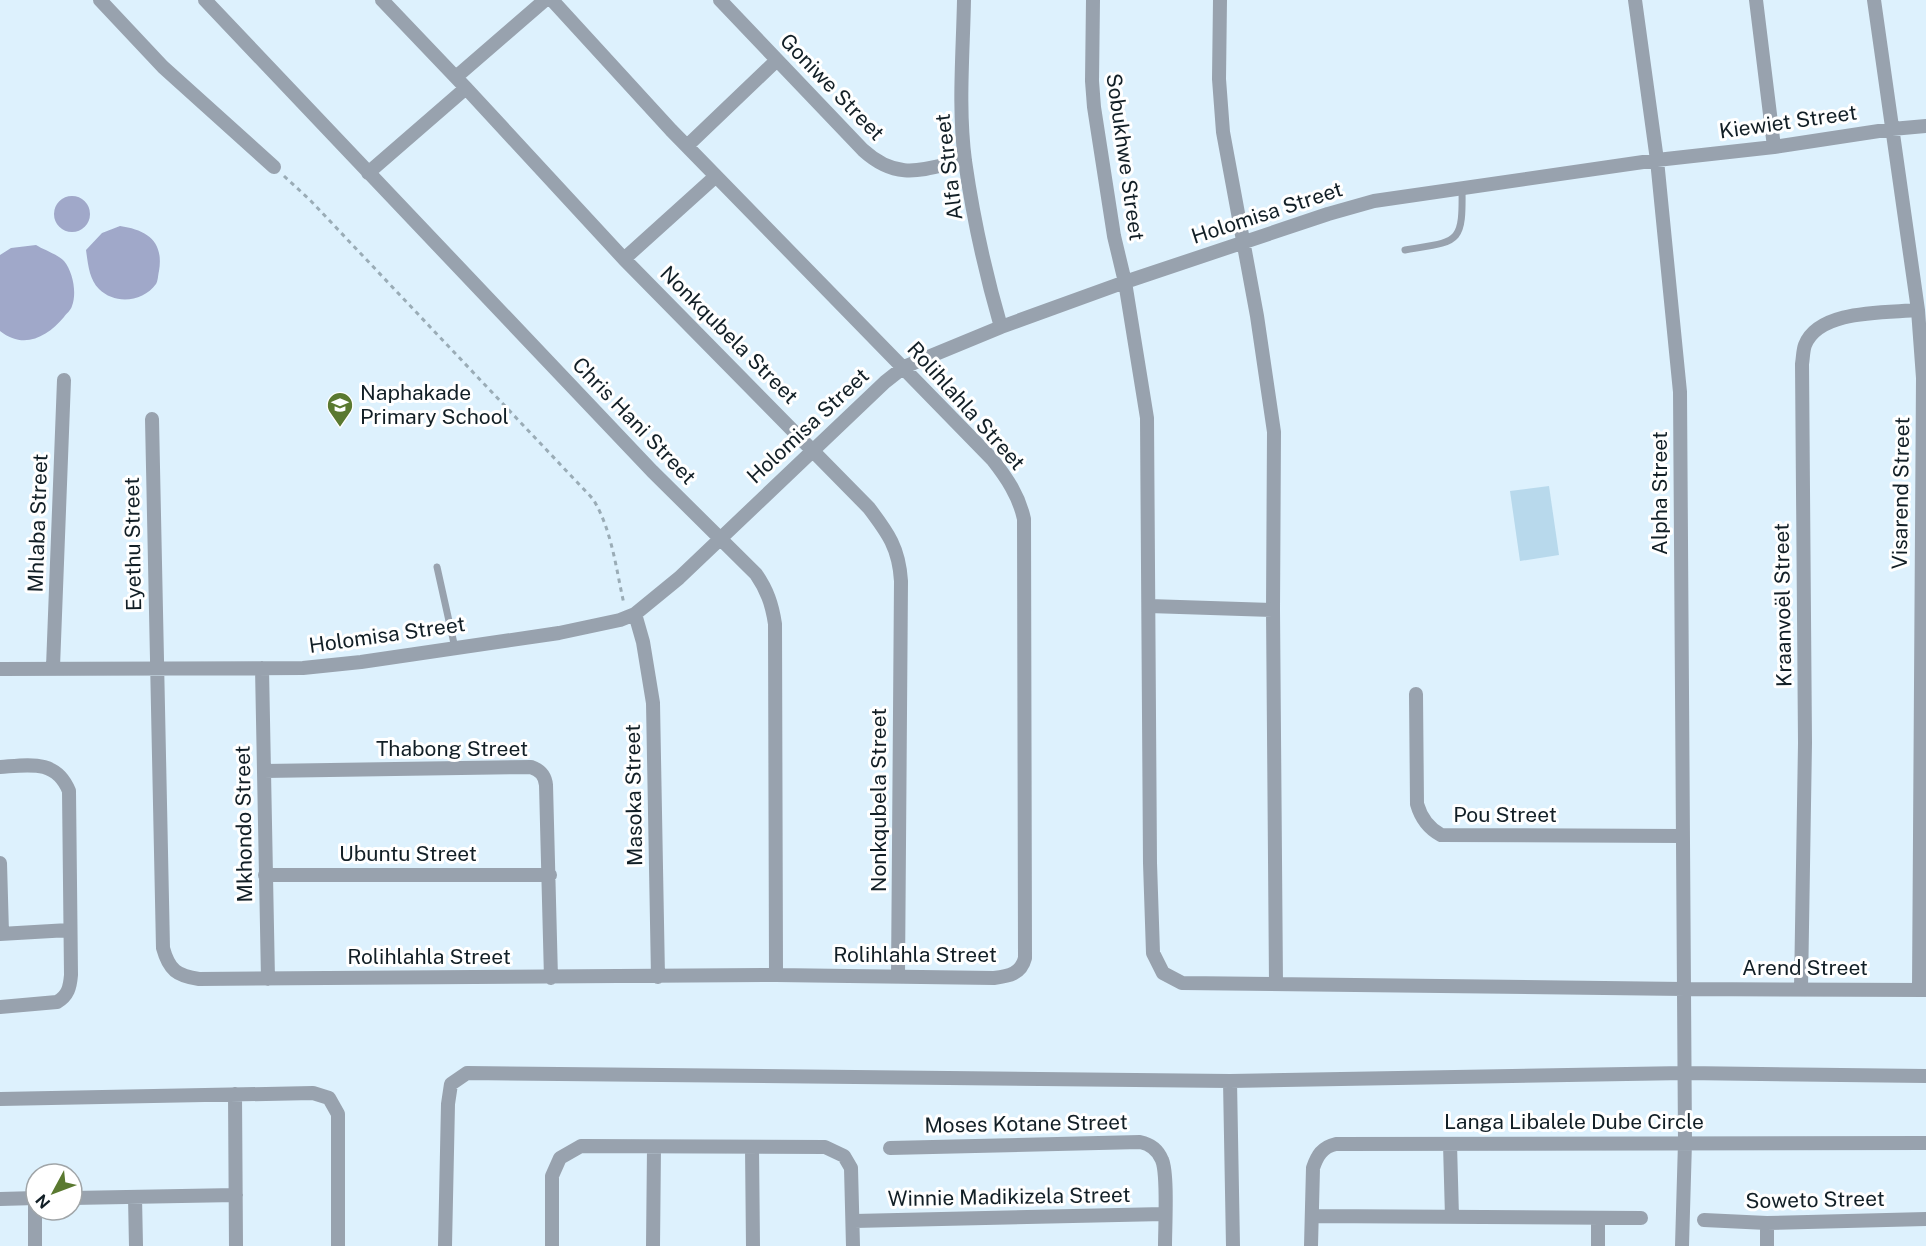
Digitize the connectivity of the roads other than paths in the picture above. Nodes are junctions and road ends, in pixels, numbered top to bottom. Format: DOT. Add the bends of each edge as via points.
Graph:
graph roads {
  1 [pos="100,0"];
  2 [pos="205,0"];
  3 [pos="382,0"];
  4 [pos="545,0"];
  5 [pos="552,0"];
  6 [pos="720,0"];
  7 [pos="964,0"];
  8 [pos="1093,0"];
  9 [pos="1220,0"];
  10 [pos="1635,0"];
  11 [pos="1756,0"];
  12 [pos="1874,0"];
  13 [pos="777,60"];
  14 [pos="456,77"];
  15 [pos="466,88"];
  16 [pos="1926,126"];
  17 [pos="1892,129"];
  18 [pos="687,146"];
  19 [pos="1774,147"];
  20 [pos="965,160"];
  21 [pos="1657,160"];
  22 [pos="274,167"];
  23 [pos="368,172"];
  24 [pos="716,176"];
  25 [pos="1462,188"];
  26 [pos="1242,243"];
  27 [pos="1405,250"];
  28 [pos="624,259"];
  29 [pos="1125,282"];
  30 [pos="1918,310"];
  31 [pos="1000,327"];
  32 [pos="904,367"];
  33 [pos="64,380"];
  34 [pos="152,418"];
  35 [pos="813,450"];
  36 [pos="719,539"];
  37 [pos="437,567"];
  38 [pos="1923,591"];
  39 [pos="1149,606"];
  40 [pos="1273,610"];
  41 [pos="631,616"];
  42 [pos="455,648"];
  43 [pos="53,667"];
  44 [pos="262,668"];
  45 [pos="0,669"];
  46 [pos="157,669"];
  47 [pos="1416,694"];
  48 [pos="0,767"];
  49 [pos="264,771"];
  50 [pos="1683,836"];
  51 [pos="0,863"];
  52 [pos="265,875"];
  53 [pos="550,875"];
  54 [pos="69,930"];
  55 [pos="1,934"];
  56 [pos="776,975"];
  57 [pos="898,976"];
  58 [pos="658,977"];
  59 [pos="550,978"];
  60 [pos="268,979"];
  61 [pos="1276,984"];
  62 [pos="1684,989"];
  63 [pos="1801,989"];
  64 [pos="1922,990"];
  65 [pos="0,1007"];
  66 [pos="1685,1073"];
  67 [pos="1926,1076"];
  68 [pos="1230,1081"];
  69 [pos="235,1094"];
  70 [pos="0,1099"];
  71 [pos="1685,1142"];
  72 [pos="1926,1143"];
  73 [pos="1450,1144"];
  74 [pos="654,1147"];
  75 [pos="752,1147"];
  76 [pos="890,1148"];
  77 [pos="236,1195"];
  78 [pos="135,1197"];
  79 [pos="24,1198"];
  80 [pos="84,1198"];
  81 [pos="0,1199"];
  82 [pos="1164,1214"];
  83 [pos="1312,1216"];
  84 [pos="1452,1217"];
  85 [pos="1598,1218"];
  86 [pos="1641,1218"];
  87 [pos="1926,1219"];
  88 [pos="854,1221"];
  89 [pos="1704,1221"];
  90 [pos="36,1222"];
  91 [pos="1767,1222"];
  92 [pos="35,1246"];
  93 [pos="136,1246"];
  94 [pos="236,1246"];
  95 [pos="338,1246"];
  96 [pos="445,1246"];
  97 [pos="552,1246"];
  98 [pos="653,1246"];
  99 [pos="753,1246"];
  100 [pos="854,1246"];
  101 [pos="1165,1246"];
  102 [pos="1233,1246"];
  103 [pos="1311,1246"];
  104 [pos="1598,1246"];
  105 [pos="1682,1246"];
  106 [pos="1767,1246"];
  1 -- 22 [label="street" via="163,67"];
  2 -- 23 [label="street, Chris Hani Street"];
  3 -- 14 [label="street, Nonkqubela Street"];
  4 -- 14 [label="street"];
  5 -- 18 [label="street, Rolihlahla Street"];
  6 -- 13 [label="street, Goniwe Street"];
  7 -- 20 [label="street, Alfa Street"];
  8 -- 29 [label="street, Sobukhwe Street" via="1094,107"];
  9 -- 26 [label="street" via="1223,132"];
  10 -- 21 [label="street, Alpha Street"];
  11 -- 19 [label="street"];
  12 -- 17 [label="street, Visarend Street"];
  13 -- 18 [label="street"];
  13 -- 20 [label="street, Goniwe Street" via="881,165 916,171"];
  14 -- 15 [label="street, Nonkqubela Street"];
  15 -- 23 [label="street"];
  15 -- 28 [label="street, Nonkqubela Street"];
  16 -- 17 [label="street, Kiewiet Street"];
  17 -- 19 [label="street, Kiewiet Street"];
  17 -- 30 [label="street, Visarend Street"];
  18 -- 24 [label="street, Rolihlahla Street"];
  19 -- 21 [label="street, Kiewiet Street"];
  20 -- 31 [label="street, Alfa Street"];
  21 -- 25 [label="street, Holomisa Street"];
  21 -- 50 [label="street, Alpha Street" via="1680,392"];
  23 -- 36 [label="street, Chris Hani Street"];
  24 -- 28 [label="street"];
  24 -- 32 [label="street, Rolihlahla Street"];
  25 -- 26 [label="street, Holomisa Street" via="1374,201"];
  25 -- 27 [label="lane" via="1459,232 1442,244"];
  26 -- 29 [label="street, Holomisa Street"];
  26 -- 40 [label="street" via="1274,432"];
  28 -- 35 [label="street, Nonkqubela Street"];
  29 -- 31 [label="street, Holomisa Street"];
  29 -- 39 [label="street, Sobukhwe Street" via="1146,418"];
  30 -- 38 [label="street, Visarend Street" via="1924,418"];
  30 -- 63 [label="street, Kraanvoël Street" via="1831,321 1814,332 1805,345"];
  31 -- 32 [label="street, Holomisa Street"];
  32 -- 35 [label="street, Holomisa Street" via="871,393"];
  32 -- 57 [label="street, Rolihlahla Street" via="1001,470 1021,504 1024,958 1021,968 994,978"];
  33 -- 43 [label="street, Mhlaba Street"];
  34 -- 46 [label="street, Eyethu Street"];
  35 -- 36 [label="street, Holomisa Street"];
  35 -- 57 [label="street, Nonkqubela Street" via="885,528 900,564"];
  36 -- 41 [label="street, Holomisa Street" via="679,578"];
  36 -- 56 [label="street, Chris Hani Street" via="766,589 775,624"];
  37 -- 42 [label="lane"];
  38 -- 64 [label="street, Visarend Street"];
  39 -- 40 [label="street"];
  39 -- 61 [label="street, Sobukhwe Street" via="1154,960 1163,973 1182,983"];
  40 -- 61 [label="street"];
  41 -- 42 [label="street, Holomisa Street" via="559,633"];
  41 -- 58 [label="street, Masoka Street" via="644,642 653,703"];
  42 -- 44 [label="street, Holomisa Street" via="361,662"];
  43 -- 45 [label="street, Holomisa Street"];
  43 -- 46 [label="street, Holomisa Street"];
  44 -- 46 [label="street, Holomisa Street"];
  44 -- 49 [label="street, Mkhondo Street"];
  46 -- 60 [label="street, Rolihlahla Street" via="165,957 174,970 186,977"];
  47 -- 50 [label="street, Pou Street" via="1417,804 1428,826 1441,835"];
  48 -- 54 [label="street" via="35,764 56,772 65,782 70,800"];
  49 -- 52 [label="street, Mkhondo Street"];
  49 -- 53 [label="street, Thabong Street" via="531,767 545,778"];
  50 -- 62 [label="street, Alpha Street"];
  51 -- 55 [label="street"];
  52 -- 53 [label="street, Ubuntu Street"];
  52 -- 60 [label="street, Mkhondo Street"];
  53 -- 59 [label="street, Thabong Street"];
  54 -- 55 [label="street"];
  54 -- 65 [label="street" via="71,975 66,995 53,1003"];
  56 -- 57 [label="street, Rolihlahla Street"];
  56 -- 58 [label="street, Rolihlahla Street"];
  58 -- 59 [label="street, Rolihlahla Street"];
  59 -- 60 [label="street, Rolihlahla Street"];
  61 -- 62 [label="street, Arend Street"];
  62 -- 63 [label="street, Arend Street"];
  62 -- 66 [label="street, Alpha Street"];
  63 -- 64 [label="street, Arend Street"];
  66 -- 67 [label="street"];
  66 -- 68 [label="street"];
  66 -- 71 [label="street, Alpha Street"];
  68 -- 96 [label="street" via="467,1073 452,1084 448,1104"];
  68 -- 102 [label="street"];
  69 -- 70 [label="street"];
  69 -- 77 [label="street"];
  69 -- 95 [label="street" via="312,1093 329,1098 338,1114"];
  71 -- 72 [label="street, Langa Libalele Dube Circle"];
  71 -- 73 [label="street, Langa Libalele Dube Circle"];
  71 -- 105 [label="street, Alpha Street"];
  73 -- 83 [label="street, Langa Libalele Dube Circle" via="1342,1143 1327,1147 1313,1168"];
  73 -- 84 [label="street"];
  74 -- 75 [label="street"];
  74 -- 97 [label="street" via="581,1146 560,1158 552,1176"];
  74 -- 98 [label="street"];
  75 -- 88 [label="street" via="825,1147 844,1156 851,1168"];
  75 -- 99 [label="street"];
  76 -- 82 [label="street, Moses Kotane Street" via="1140,1142 1158,1153 1164,1170"];
  77 -- 78 [label="street"];
  77 -- 94 [label="street"];
  78 -- 80 [label="street"];
  78 -- 93 [label="street"];
  79 -- 81 [label="street"];
  82 -- 88 [label="street, Winnie Madikizela Street"];
  82 -- 101 [label="street"];
  83 -- 84 [label="street"];
  83 -- 103 [label="street, Langa Libalele Dube Circle"];
  84 -- 85 [label="street"];
  85 -- 86 [label="street"];
  85 -- 104 [label="street"];
  87 -- 91 [label="street, Soweto Street"];
  88 -- 100 [label="street"];
  89 -- 91 [label="street, Soweto Street"];
  90 -- 92 [label="street"];
  91 -- 106 [label="street"];
}
